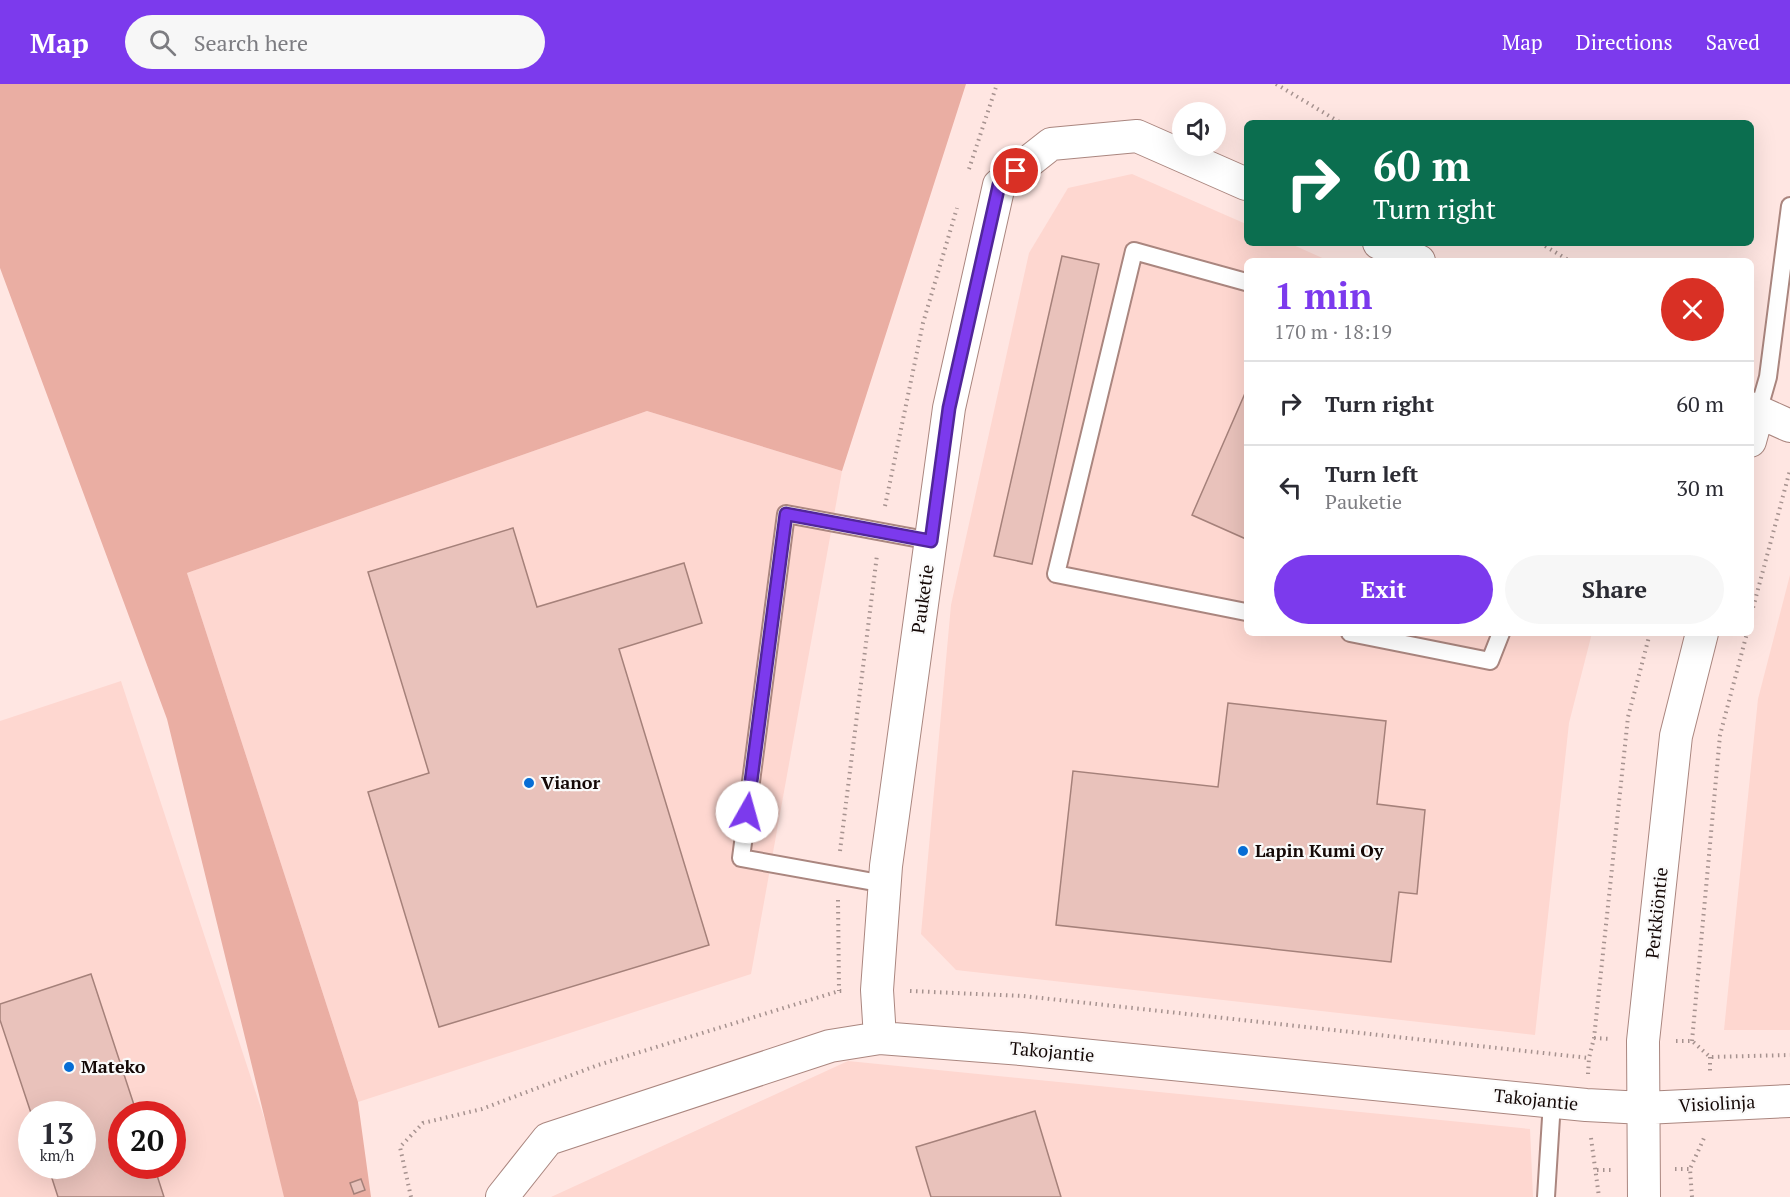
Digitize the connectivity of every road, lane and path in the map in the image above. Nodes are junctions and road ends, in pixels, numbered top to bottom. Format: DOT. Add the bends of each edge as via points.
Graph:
graph roads {
  1 [pos="1276,84"];
  2 [pos="1336,120"];
  3 [pos="1244,183"];
  4 [pos="1790,206"];
  5 [pos="1386,246"];
  6 [pos="1545,246"];
  7 [pos="1412,258"];
  8 [pos="1565,258"];
  9 [pos="1244,281"];
  10 [pos="1754,410"];
  11 [pos="1790,426"];
  12 [pos="1790,470"];
  13 [pos="931,541"];
  14 [pos="1754,603"];
  15 [pos="1244,612"];
  16 [pos="1365,636"];
  17 [pos="1500,636"];
  18 [pos="1649,636"];
  19 [pos="1701,636"];
  20 [pos="1746,636"];
  21 [pos="885,884"];
  22 [pos="880,1038"];
  23 [pos="1790,1055"];
  24 [pos="1589,1058"];
  25 [pos="1790,1101"];
  26 [pos="1552,1102"];
  27 [pos="1644,1108"];
  28 [pos="502,1197"];
  29 [pos="1546,1197"];
  30 [pos="1644,1197"];
  1 -- 2 [label="path"];
  3 -- 13 [label="street, Pauketie" via="1137,136 1051,144 999,185 949,408"];
  4 -- 10 [label="lane" via="1768,377"];
  5 -- 7 [label="street"];
  6 -- 8 [label="path"];
  9 -- 15 [label="lane" via="1134,252 1056,574"];
  10 -- 11 [label="street"];
  12 -- 14 [label="path"];
  13 -- 21 [label="street, Pauketie"];
  13 -- 21 [label="lane" via="786,514 741,858"];
  16 -- 17 [label="lane" via="1490,661"];
  18 -- 24 [label="path" via="1628,717"];
  19 -- 27 [label="street, Perkkiöntie" via="1676,736 1643,1041"];
  20 -- 23 [label="path" via="1720,735 1692,1041 1710,1057"];
  21 -- 22 [label="street, Pauketie" via="877,990"];
  22 -- 26 [label="street, Takojantie"];
  22 -- 28 [label="street, Takojantie" via="831,1046 548,1139"];
  25 -- 27 [label="street, Visiolinja"];
  26 -- 27 [label="street, Takojantie"];
  26 -- 29 [label="lane"];
  27 -- 30 [label="street, Perkkiöntie"];
}
